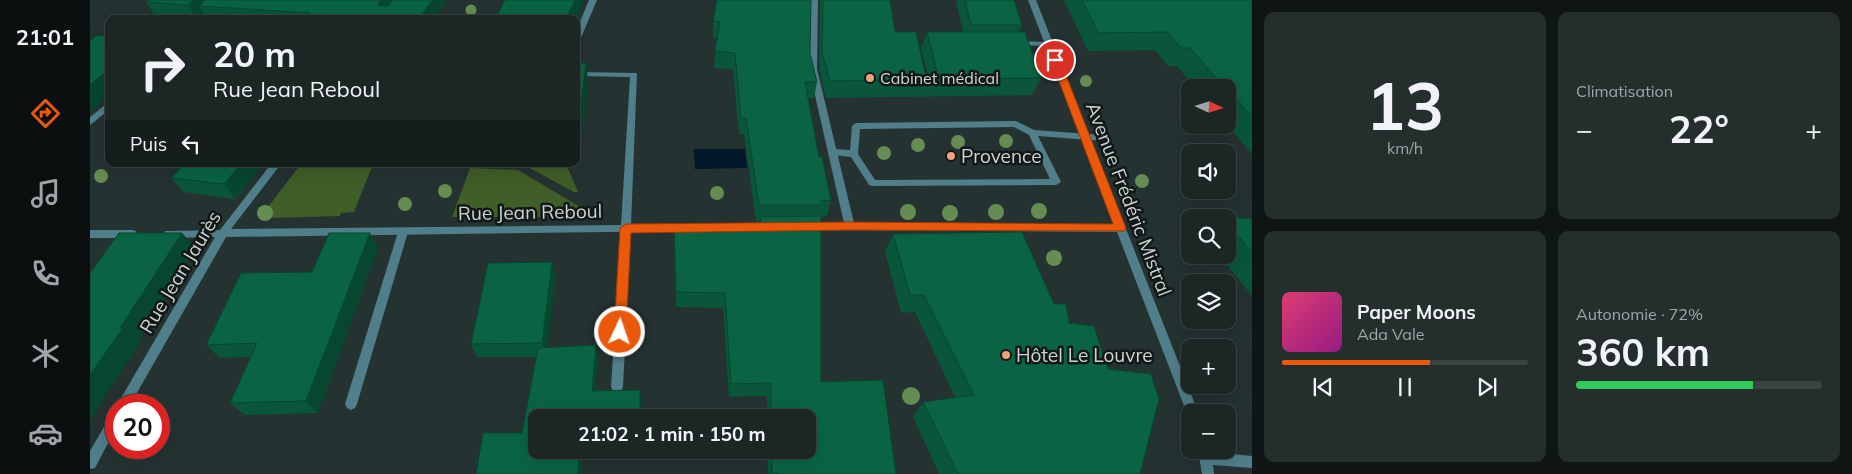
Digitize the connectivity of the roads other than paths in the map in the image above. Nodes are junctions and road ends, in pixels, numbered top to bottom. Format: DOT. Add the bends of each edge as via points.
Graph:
graph roads {
  1 [pos="223,0"];
  2 [pos="593,0"];
  3 [pos="814,0"];
  4 [pos="1032,0"];
  5 [pos="206,15"];
  6 [pos="580,31"];
  7 [pos="1002,43"];
  8 [pos="1049,44"];
  9 [pos="580,74"];
  10 [pos="105,109"];
  11 [pos="90,122"];
  12 [pos="1032,133"];
  13 [pos="1085,136"];
  14 [pos="1103,138"];
  15 [pos="833,152"];
  16 [pos="854,154"];
  17 [pos="274,167"];
  18 [pos="850,226"];
  19 [pos="802,227"];
  20 [pos="626,228"];
  21 [pos="694,228"];
  22 [pos="1121,228"];
  23 [pos="403,232"];
  24 [pos="223,233"];
  25 [pos="90,234"];
  26 [pos="617,387"];
  27 [pos="129,394"];
  28 [pos="351,404"];
  29 [pos="1189,404"];
  30 [pos="105,436"];
  31 [pos="1206,459"];
  32 [pos="1235,459"];
  33 [pos="1252,462"];
  34 [pos="90,463"];
  35 [pos="1208,474"];
  1 -- 5 [label="street"];
  2 -- 6 [label="street"];
  3 -- 15 [label="street" via="813,69"];
  4 -- 8 [label="street, Avenue Frédéric Mistral"];
  7 -- 8 [label="street"];
  8 -- 13 [label="street, Avenue Frédéric Mistral"];
  9 -- 20 [label="street" via="634,75"];
  10 -- 11 [label="street"];
  12 -- 13 [label="street"];
  12 -- 16 [label="street" via="1016,124 856,126"];
  12 -- 16 [label="street" via="1056,182 872,183"];
  13 -- 14 [label="street"];
  13 -- 22 [label="street, Avenue Frédéric Mistral"];
  15 -- 16 [label="street"];
  15 -- 18 [label="street"];
  17 -- 24 [label="street, Rue Jean Jaurès"];
  18 -- 19 [label="street"];
  18 -- 22 [label="street"];
  20 -- 21 [label="street, Rue Jean Reboul"];
  20 -- 23 [label="street, Rue Jean Reboul"];
  20 -- 26 [label="street"];
  22 -- 29 [label="street, Avenue Frédéric Mistral"];
  23 -- 24 [label="street, Rue Jean Reboul"];
  23 -- 28 [label="street"];
  24 -- 25 [label="street, Rue Jean Reboul"];
  24 -- 27 [label="street, Rue Jean Jaurès"];
  30 -- 34 [label="street"];
  31 -- 35 [label="street"];
  32 -- 33 [label="street"];
}
